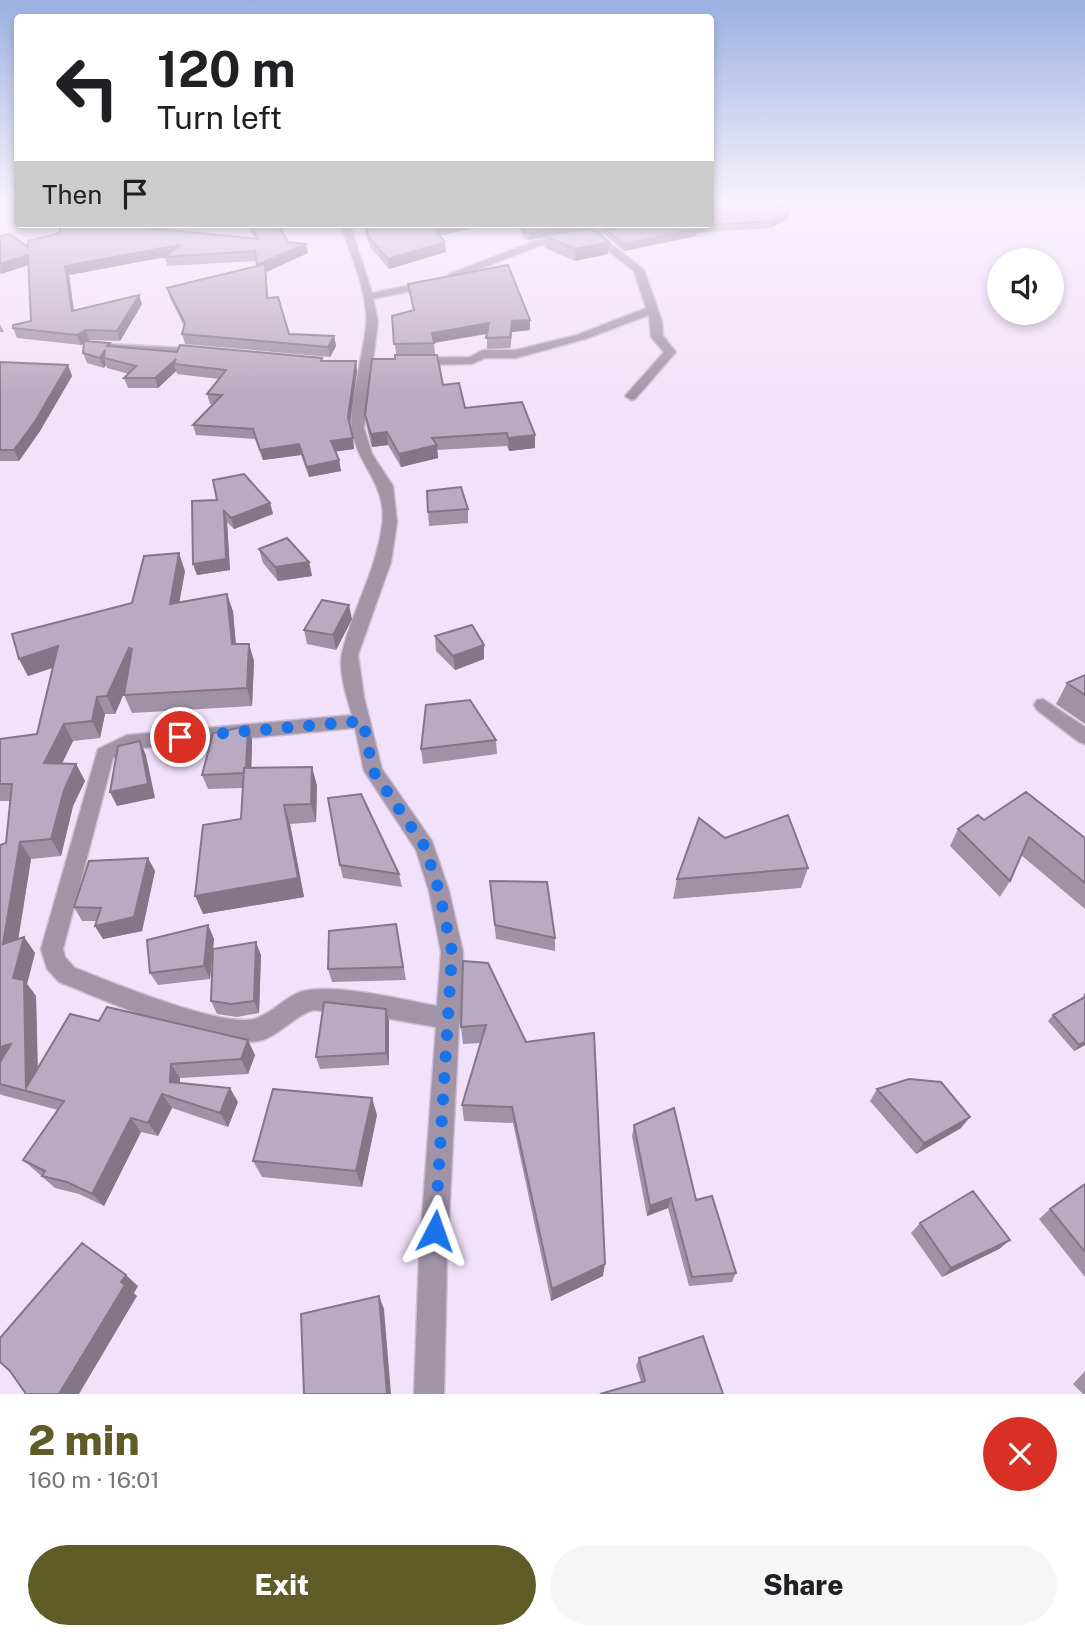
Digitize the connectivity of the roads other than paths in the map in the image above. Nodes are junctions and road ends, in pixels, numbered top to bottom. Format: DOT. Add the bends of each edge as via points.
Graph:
graph roads {
  1 [pos="360,267"];
  2 [pos="476,267"];
  3 [pos="637,267"];
  4 [pos="366,297"];
  5 [pos="652,310"];
  6 [pos="89,346"];
  7 [pos="215,353"];
  8 [pos="401,362"];
  9 [pos="631,396"];
  10 [pos="1043,705"];
  11 [pos="363,721"];
  12 [pos="1085,737"];
  13 [pos="450,1019"];
  14 [pos="429,1394"];
  1 -- 4 [label="street"];
  2 -- 4 [label="street" via="453,276 455,279"];
  3 -- 5 [label="street"];
  4 -- 11 [label="street" via="372,322 358,428 365,454 386,486 390,522 383,562 350,655"];
  5 -- 8 [label="street" via="581,337 516,354"];
  5 -- 9 [label="street" via="657,337 669,354"];
  6 -- 7 [label="street"];
  10 -- 12 [label="street"];
  11 -- 13 [label="street" via="373,771 425,847 439,891 452,952"];
  11 -- 13 [label="street" via="127,742 105,754 52,950 55,962 67,975 181,1018 237,1030 258,1030 314,999"];
  13 -- 14 [label="street" via="433,1258"];
}
